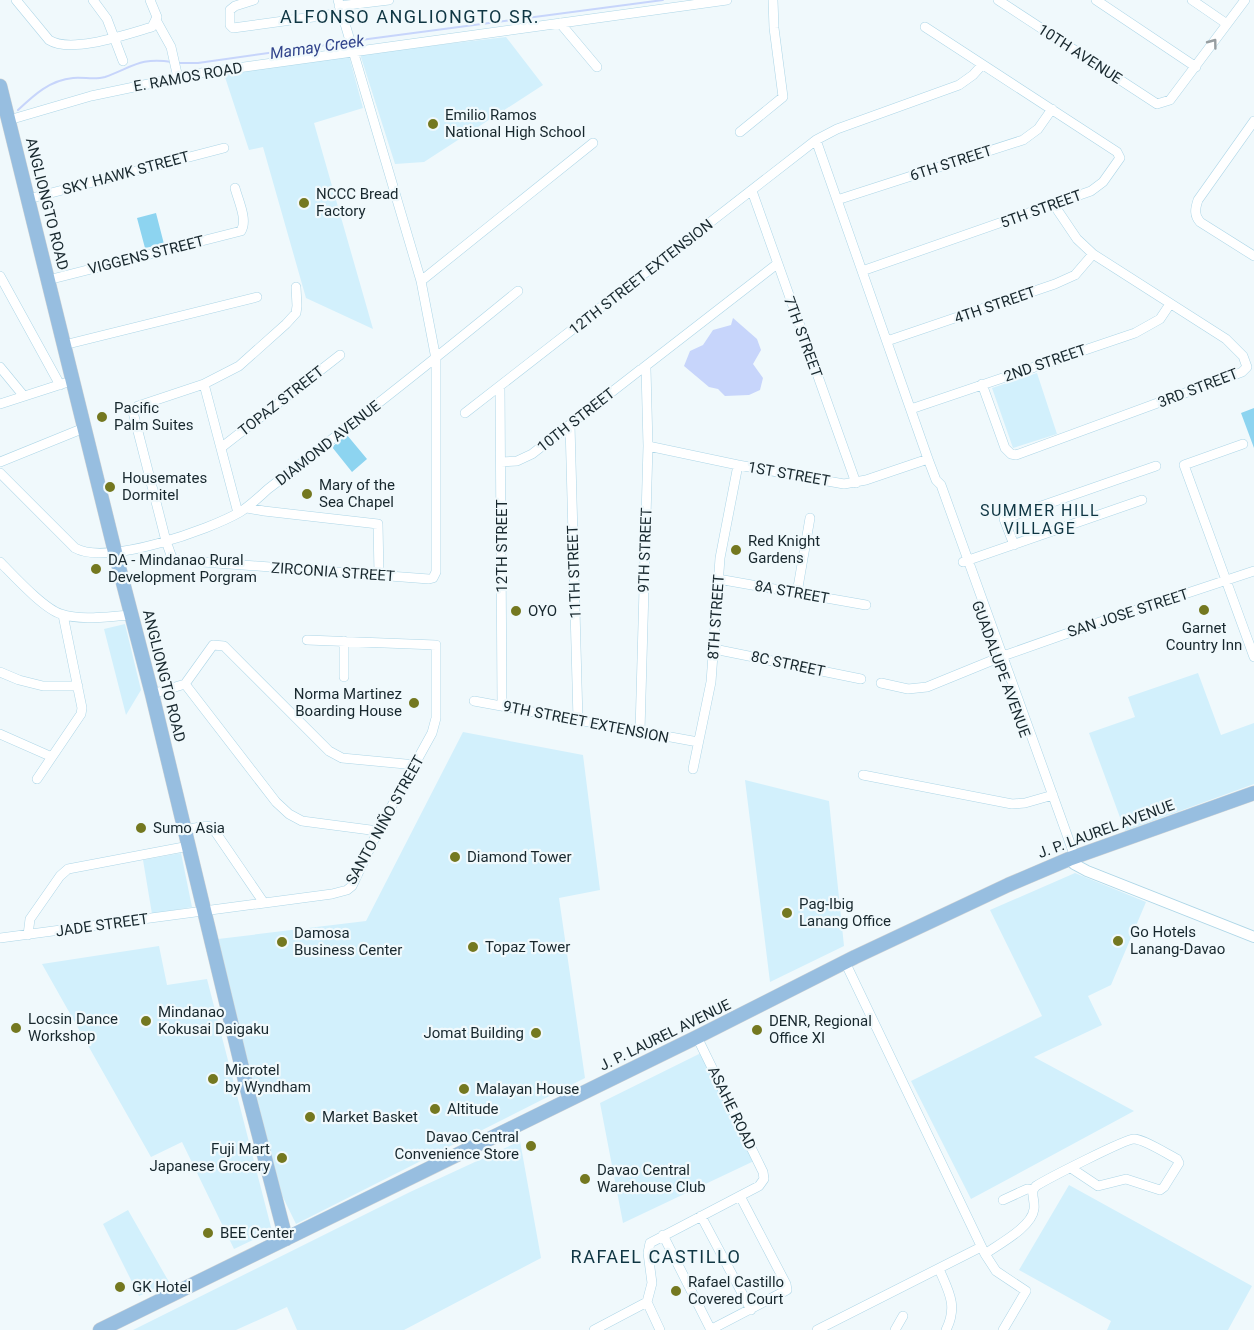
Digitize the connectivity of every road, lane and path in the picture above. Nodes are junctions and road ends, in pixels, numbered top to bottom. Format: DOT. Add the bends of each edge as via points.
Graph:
graph roads {
  1 [pos="16,0"];
  2 [pos="93,0"];
  3 [pos="150,0"];
  4 [pos="254,0"];
  5 [pos="389,0"];
  6 [pos="727,0"];
  7 [pos="773,0"];
  8 [pos="998,0"];
  9 [pos="1096,0"];
  10 [pos="1192,0"];
  11 [pos="1245,0"];
  12 [pos="340,6"];
  13 [pos="156,19"];
  14 [pos="560,23"];
  15 [pos="1227,24"];
  16 [pos="925,27"];
  17 [pos="114,38"];
  18 [pos="351,44"];
  19 [pos="123,62"];
  20 [pos="982,65"];
  21 [pos="1196,67"];
  22 [pos="597,68"];
  23 [pos="178,78"];
  24 [pos="0,88"];
  25 [pos="1052,109"];
  26 [pos="9,120"];
  27 [pos="1254,121"];
  28 [pos="740,132"];
  29 [pos="1250,135"];
  30 [pos="816,140"];
  31 [pos="593,143"];
  32 [pos="224,148"];
  33 [pos="235,188"];
  34 [pos="752,190"];
  35 [pos="28,199"];
  36 [pos="837,200"];
  37 [pos="1054,205"];
  38 [pos="1093,254"];
  39 [pos="1254,256"];
  40 [pos="777,264"];
  41 [pos="862,271"];
  42 [pos="0,276"];
  43 [pos="48,280"];
  44 [pos="421,281"];
  45 [pos="296,287"];
  46 [pos="518,291"];
  47 [pos="257,297"];
  48 [pos="1170,303"];
  49 [pos="887,341"];
  50 [pos="64,345"];
  51 [pos="340,355"];
  52 [pos="436,359"];
  53 [pos="0,367"];
  54 [pos="645,368"];
  55 [pos="67,383"];
  56 [pos="204,384"];
  57 [pos="982,384"];
  58 [pos="500,386"];
  59 [pos="23,395"];
  60 [pos="0,404"];
  61 [pos="911,409"];
  62 [pos="465,413"];
  63 [pos="570,425"];
  64 [pos="84,428"];
  65 [pos="1243,444"];
  66 [pos="648,446"];
  67 [pos="222,447"];
  68 [pos="928,459"];
  69 [pos="0,462"];
  70 [pos="501,462"];
  71 [pos="738,465"];
  72 [pos="1156,466"];
  73 [pos="0,474"];
  74 [pos="856,483"];
  75 [pos="1142,500"];
  76 [pos="247,508"];
  77 [pos="238,513"];
  78 [pos="810,518"];
  79 [pos="166,541"];
  80 [pos="1014,545"];
  81 [pos="115,552"];
  82 [pos="0,562"];
  83 [pos="965,562"];
  84 [pos="1254,571"];
  85 [pos="379,575"];
  86 [pos="718,579"];
  87 [pos="1226,581"];
  88 [pos="797,593"];
  89 [pos="866,605"];
  90 [pos="63,615"];
  91 [pos="132,615"];
  92 [pos="308,640"];
  93 [pos="344,641"];
  94 [pos="714,649"];
  95 [pos="1000,657"];
  96 [pos="1254,657"];
  97 [pos="0,672"];
  98 [pos="344,677"];
  99 [pos="861,679"];
  100 [pos="881,683"];
  101 [pos="185,684"];
  102 [pos="78,686"];
  103 [pos="152,694"];
  104 [pos="474,701"];
  105 [pos="502,706"];
  106 [pos="578,720"];
  107 [pos="640,731"];
  108 [pos="0,734"];
  109 [pos="698,742"];
  110 [pos="52,757"];
  111 [pos="416,765"];
  112 [pos="693,769"];
  113 [pos="863,775"];
  114 [pos="37,779"];
  115 [pos="1254,794"];
  116 [pos="1050,795"];
  117 [pos="185,830"];
  118 [pos="378,831"];
  119 [pos="189,846"];
  120 [pos="1074,861"];
  121 [pos="264,903"];
  122 [pos="204,911"];
  123 [pos="28,935"];
  124 [pos="1254,937"];
  125 [pos="0,938"];
  126 [pos="844,962"];
  127 [pos="697,1037"];
  128 [pos="1071,1168"];
  129 [pos="1032,1190"];
  130 [pos="740,1196"];
  131 [pos="1003,1200"];
  132 [pos="701,1216"];
  133 [pos="663,1235"];
  134 [pos="286,1239"];
  135 [pos="983,1251"];
  136 [pos="939,1269"];
  137 [pos="647,1302"];
  138 [pos="751,1310"];
  139 [pos="903,1316"];
  140 [pos="100,1330"];
  141 [pos="594,1330"];
  142 [pos="660,1330"];
  143 [pos="710,1330"];
  144 [pos="817,1330"];
  145 [pos="895,1330"];
  146 [pos="946,1330"];
  147 [pos="1003,1330"];
  1 -- 17 [label="street" via="54,43"];
  2 -- 17 [label="street" via="107,19"];
  3 -- 13 [label="street"];
  4 -- 12 [label="street" via="230,10 233,28"];
  5 -- 12 [label="street"];
  6 -- 14 [label="street, E. RAMOS ROAD"];
  7 -- 28 [label="street" via="783,97"];
  8 -- 21 [label="street, 10TH AVENUE" via="1154,102 1170,100"];
  9 -- 21 [label="street"];
  10 -- 15 [label="street"];
  11 -- 15 [label="street"];
  12 -- 18 [label="street"];
  13 -- 17 [label="street" via="152,27"];
  13 -- 23 [label="street" via="171,47"];
  14 -- 18 [label="street, E. RAMOS ROAD"];
  14 -- 22 [label="street"];
  21 -- 15 [label="street, one-way"];
  16 -- 20 [label="street, 5TH STREET"];
  17 -- 19 [label="street"];
  18 -- 23 [label="street, E. RAMOS ROAD"];
  18 -- 44 [label="street"];
  20 -- 25 [label="street, 5TH STREET"];
  20 -- 30 [label="street" via="959,85"];
  23 -- 26 [label="street, E. RAMOS ROAD" via="68,102"];
  24 -- 26 [label="main road, ANGLIONGTO ROAD"];
  25 -- 36 [label="street, 6TH STREET" via="1038,129 1023,140"];
  25 -- 37 [label="street, 5TH STREET" via="1117,152 1120,158 1097,187"];
  26 -- 35 [label="main road, ANGLIONGTO ROAD"];
  27 -- 29 [label="street"];
  29 -- 39 [label="street" via="1198,200 1195,214 1200,222"];
  30 -- 34 [label="street, 12TH STREET EXTENSION"];
  30 -- 36 [label="street, GUADALUPE AVENUE"];
  31 -- 44 [label="street"];
  32 -- 35 [label="street, SKY HAWK STREET"];
  33 -- 43 [label="street, VIGGENS STREET" via="243,218 242,230 237,233"];
  34 -- 40 [label="street, 7TH STREET"];
  34 -- 58 [label="street, 12TH STREET EXTENSION"];
  35 -- 43 [label="main road, ANGLIONGTO ROAD"];
  36 -- 41 [label="street, GUADALUPE AVENUE"];
  37 -- 38 [label="street, 3RD STREET" via="1077,239"];
  37 -- 41 [label="street, 5TH STREET"];
  38 -- 48 [label="street, 3RD STREET"];
  38 -- 49 [label="street, 4TH STREET" via="1076,275 1055,284"];
  40 -- 54 [label="street, 10TH STREET"];
  40 -- 74 [label="street, 7TH STREET"];
  41 -- 49 [label="street, GUADALUPE AVENUE"];
  42 -- 55 [label="street"];
  43 -- 50 [label="main road, ANGLIONGTO ROAD"];
  44 -- 52 [label="street"];
  45 -- 56 [label="street" via="296,313 286,324 239,366"];
  46 -- 52 [label="street, DIAMOND AVENUE"];
  47 -- 50 [label="street"];
  48 -- 57 [label="street, 2ND STREET" via="1160,319 1145,328"];
  48 -- 57 [label="street, 3RD STREET" via="1226,339 1243,356 1245,370 1016,455 1005,448"];
  49 -- 61 [label="street, GUADALUPE AVENUE"];
  50 -- 55 [label="main road, ANGLIONGTO ROAD"];
  51 -- 67 [label="street, TOPAZ STREET"];
  52 -- 76 [label="street, DIAMOND AVENUE"];
  52 -- 85 [label="street, ZIRCONIA STREET" via="436,572 429,579"];
  53 -- 59 [label="street"];
  54 -- 63 [label="street, 10TH STREET"];
  54 -- 66 [label="street, 9TH STREET"];
  55 -- 59 [label="street"];
  55 -- 64 [label="main road, ANGLIONGTO ROAD"];
  56 -- 67 [label="street"];
  56 -- 79 [label="street" via="138,406 133,412"];
  57 -- 61 [label="street, 2ND STREET"];
  58 -- 62 [label="street, 12TH STREET EXTENSION"];
  58 -- 70 [label="street, 12TH STREET"];
  59 -- 60 [label="street"];
  61 -- 68 [label="street, GUADALUPE AVENUE"];
  63 -- 70 [label="street, 10TH STREET" via="526,458"];
  63 -- 106 [label="street, 11TH STREET"];
  64 -- 69 [label="street"];
  64 -- 81 [label="main road, ANGLIONGTO ROAD"];
  65 -- 87 [label="street" via="1184,465"];
  66 -- 71 [label="street, 1ST STREET"];
  66 -- 107 [label="street, 9TH STREET"];
  67 -- 77 [label="street"];
  68 -- 74 [label="street, 1ST STREET"];
  68 -- 83 [label="street, GUADALUPE AVENUE"];
  70 -- 105 [label="street, 12TH STREET"];
  71 -- 74 [label="street, 1ST STREET" via="833,483"];
  71 -- 86 [label="street, 8TH STREET"];
  72 -- 80 [label="street" via="1004,519"];
  73 -- 81 [label="street, DIAMOND AVENUE" via="75,548 89,554"];
  75 -- 80 [label="street"];
  76 -- 77 [label="street, DIAMOND AVENUE"];
  76 -- 85 [label="street" via="378,524"];
  77 -- 79 [label="street, DIAMOND AVENUE"];
  78 -- 88 [label="street"];
  79 -- 81 [label="street, DIAMOND AVENUE"];
  79 -- 85 [label="street, ZIRCONIA STREET" via="176,560"];
  80 -- 83 [label="street"];
  81 -- 91 [label="main road, ANGLIONGTO ROAD"];
  82 -- 90 [label="street" via="44,603"];
  83 -- 95 [label="street, GUADALUPE AVENUE"];
  84 -- 87 [label="street, SAN JOSE STREET"];
  86 -- 88 [label="street, 8A STREET"];
  86 -- 94 [label="street, 8TH STREET"];
  87 -- 95 [label="street, SAN JOSE STREET"];
  87 -- 96 [label="street"];
  88 -- 89 [label="street, 8A STREET"];
  90 -- 91 [label="street"];
  90 -- 102 [label="street"];
  91 -- 103 [label="main road, ANGLIONGTO ROAD"];
  92 -- 93 [label="street"];
  93 -- 98 [label="street"];
  93 -- 111 [label="street, SANTO NIÑO STREET" via="436,645 435,726"];
  94 -- 99 [label="street, 8C STREET"];
  94 -- 109 [label="street, 8TH STREET"];
  95 -- 100 [label="street, SAN JOSE STREET" via="921,689"];
  95 -- 116 [label="street, GUADALUPE AVENUE"];
  97 -- 102 [label="street" via="43,686"];
  101 -- 103 [label="street"];
  101 -- 111 [label="street" via="213,645 219,644 329,751 342,758"];
  101 -- 118 [label="street" via="289,814 302,821"];
  102 -- 110 [label="street" via="81,714"];
  103 -- 117 [label="main road, ANGLIONGTO ROAD"];
  104 -- 105 [label="street, 9TH STREET EXTENSION"];
  105 -- 106 [label="street, 9TH STREET EXTENSION"];
  106 -- 107 [label="street, 9TH STREET EXTENSION"];
  107 -- 109 [label="street, 9TH STREET EXTENSION"];
  108 -- 110 [label="street"];
  109 -- 112 [label="street, 8TH STREET"];
  110 -- 114 [label="street"];
  111 -- 118 [label="street, SANTO NIÑO STREET"];
  113 -- 116 [label="street" via="1012,804"];
  115 -- 120 [label="main road, J. P. LAUREL AVENUE"];
  116 -- 120 [label="street, GUADALUPE AVENUE"];
  117 -- 119 [label="main road, ANGLIONGTO ROAD"];
  117 -- 121 [label="street" via="212,827"];
  118 -- 121 [label="street, SANTO NIÑO STREET" via="352,886 346,890"];
  119 -- 122 [label="main road, ANGLIONGTO ROAD"];
  119 -- 123 [label="street" via="68,869 30,919"];
  120 -- 124 [label="street"];
  120 -- 126 [label="main road, J. P. LAUREL AVENUE"];
  121 -- 122 [label="street, SANTO NIÑO STREET"];
  122 -- 123 [label="street, JADE STREET"];
  122 -- 134 [label="main road, ANGLIONGTO ROAD"];
  123 -- 125 [label="street, JADE STREET"];
  126 -- 127 [label="main road, J. P. LAUREL AVENUE"];
  126 -- 135 [label="street"];
  127 -- 130 [label="street, ASAHE ROAD" via="763,1172 759,1186"];
  127 -- 134 [label="main road, J. P. LAUREL AVENUE"];
  128 -- 128 [label="street" via="1135,1139 1179,1163 1160,1190 1126,1179 1098,1186"];
  128 -- 129 [label="street"];
  129 -- 131 [label="street"];
  129 -- 135 [label="street" via="1035,1207 1031,1219"];
  130 -- 132 [label="street"];
  130 -- 138 [label="street" via="787,1290"];
  132 -- 133 [label="street"];
  132 -- 138 [label="street"];
  133 -- 137 [label="street" via="648,1247 652,1283"];
  133 -- 143 [label="street"];
  134 -- 140 [label="main road, J. P. LAUREL AVENUE"];
  135 -- 136 [label="street"];
  135 -- 147 [label="street" via="996,1271 1026,1291"];
  136 -- 144 [label="street"];
  136 -- 146 [label="street" via="953,1313"];
  137 -- 141 [label="street"];
  137 -- 142 [label="street"];
  138 -- 143 [label="street"];
  139 -- 145 [label="street"];
}
